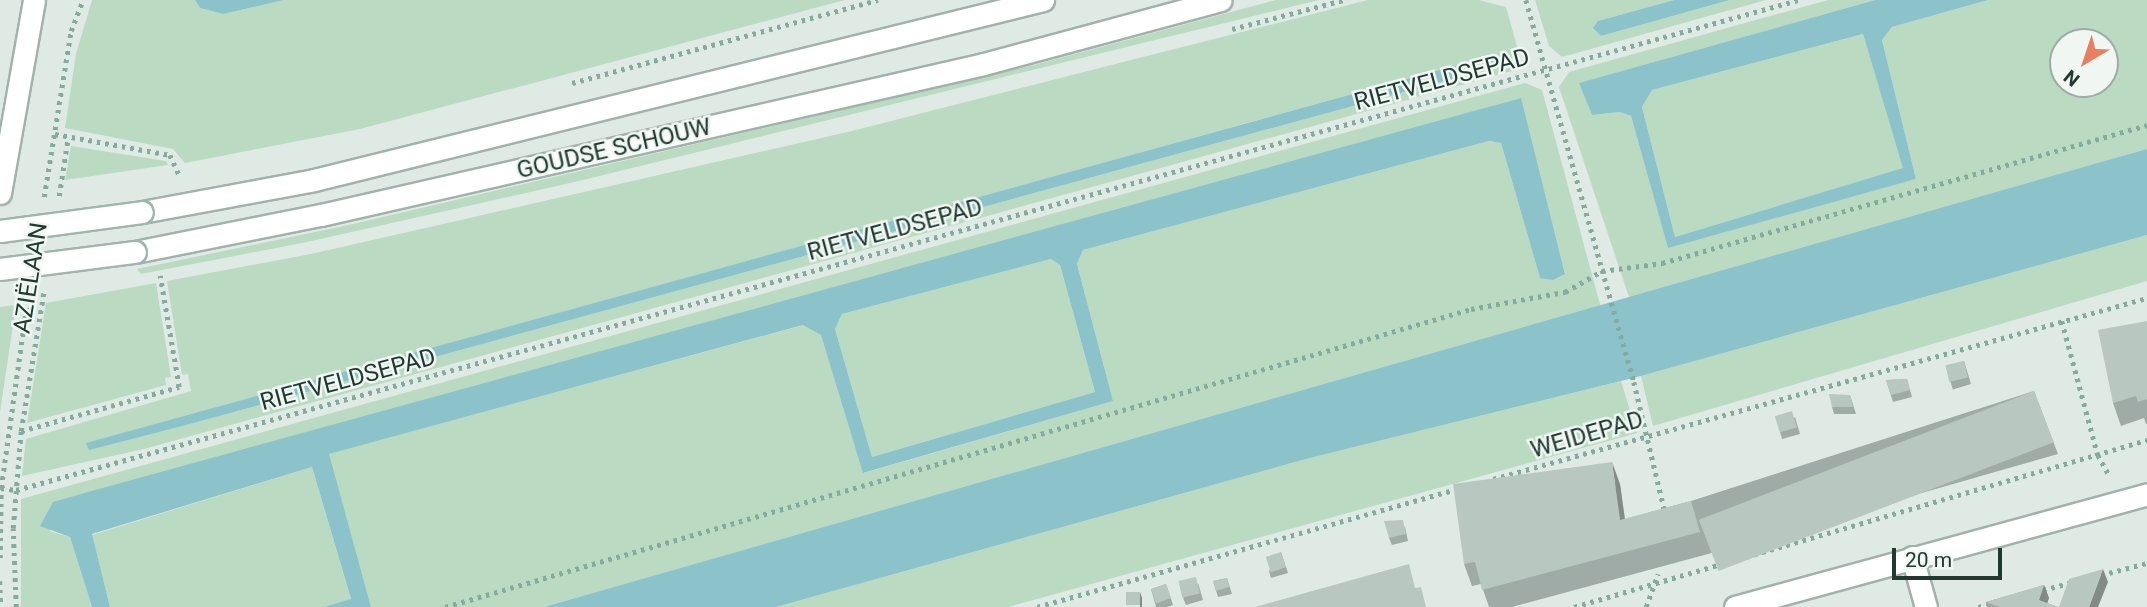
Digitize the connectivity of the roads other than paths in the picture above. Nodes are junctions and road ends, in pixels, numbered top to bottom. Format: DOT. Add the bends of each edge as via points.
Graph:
graph roads {
  1 [pos="34,0"];
  2 [pos="1043,0"];
  3 [pos="1221,0"];
  4 [pos="0,192"];
  5 [pos="0,231"];
  6 [pos="0,269"];
  7 [pos="2147,494"];
  8 [pos="1912,557"];
  9 [pos="1735,607"];
  10 [pos="1926,607"];
  1 -- 4 [label="main road"];
  2 -- 5 [label="main road, GOUDSE SCHOUW, bridge" via="314,180 142,212"];
  3 -- 6 [label="main road, GOUDSE SCHOUW, bridge" via="957,70 321,215 135,252"];
  7 -- 8 [label="main road"];
  8 -- 9 [label="main road"];
  8 -- 10 [label="main road"];
}
